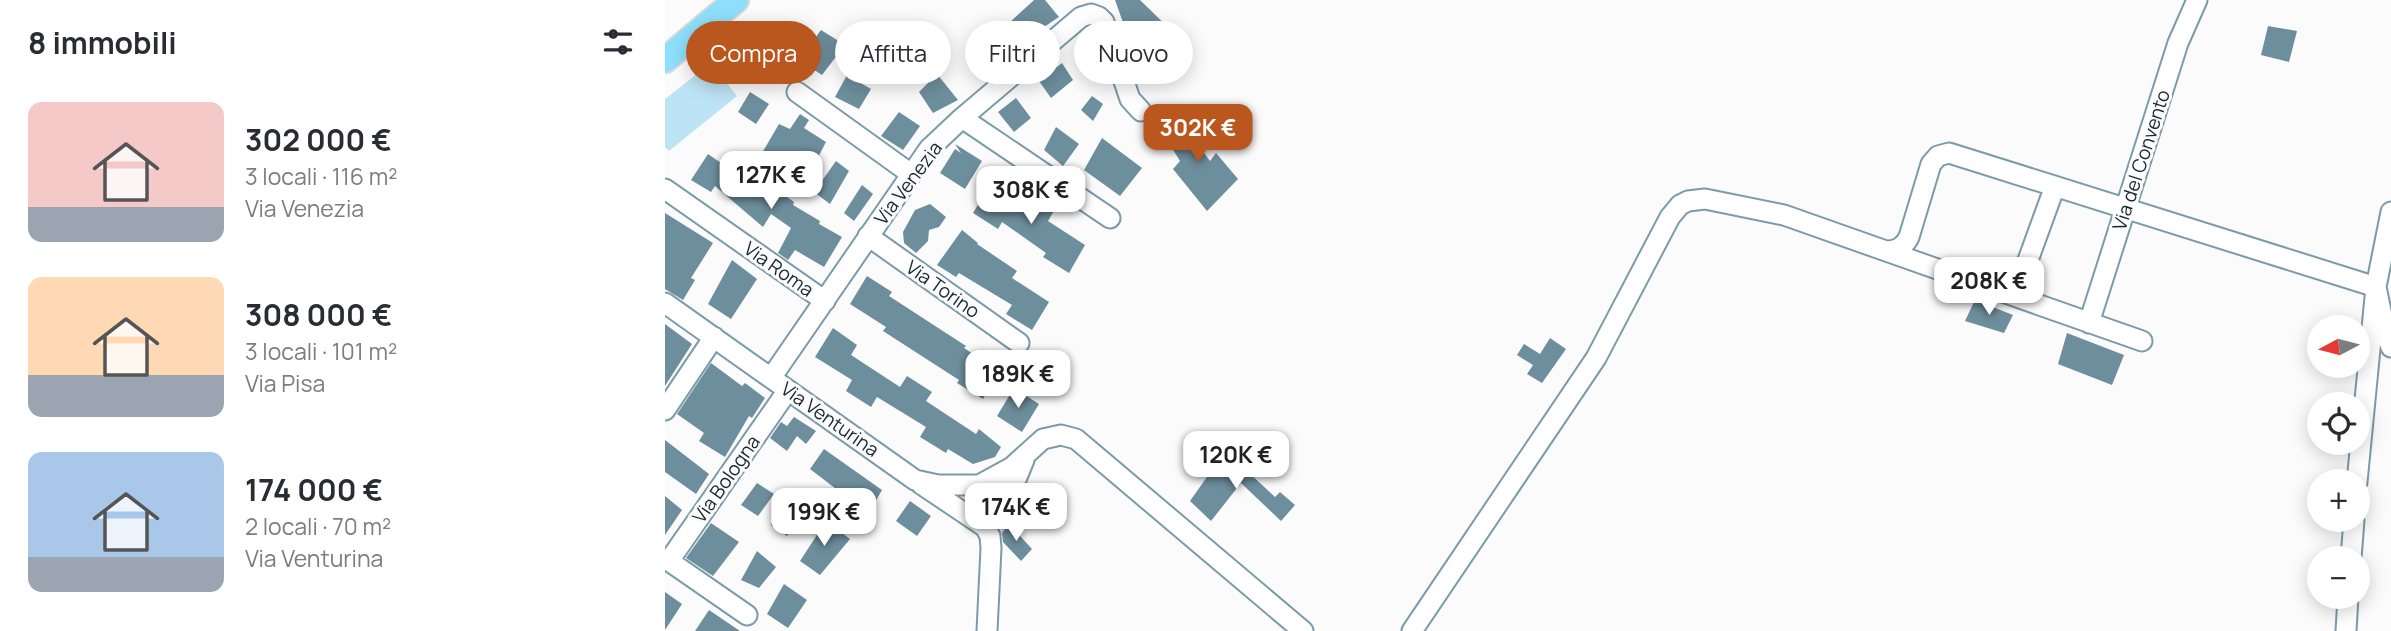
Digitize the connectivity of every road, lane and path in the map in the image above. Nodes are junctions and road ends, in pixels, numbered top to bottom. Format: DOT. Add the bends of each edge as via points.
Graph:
graph roads {
  1 [pos="736,0"];
  2 [pos="2197,0"];
  3 [pos="665,60"];
  4 [pos="797,92"];
  5 [pos="1141,111"];
  6 [pos="962,118"];
  7 [pos="911,174"];
  8 [pos="2055,186"];
  9 [pos="665,188"];
  10 [pos="2125,209"];
  11 [pos="2391,212"];
  12 [pos="1110,218"];
  13 [pos="868,236"];
  14 [pos="1886,251"];
  15 [pos="2376,287"];
  16 [pos="2015,296"];
  17 [pos="825,301"];
  18 [pos="665,303"];
  19 [pos="2089,323"];
  20 [pos="714,338"];
  21 [pos="2142,341"];
  22 [pos="1019,343"];
  23 [pos="2391,347"];
  24 [pos="771,378"];
  25 [pos="788,390"];
  26 [pos="665,410"];
  27 [pos="1025,456"];
  28 [pos="2358,469"];
  29 [pos="915,480"];
  30 [pos="985,527"];
  31 [pos="2348,609"];
  32 [pos="747,615"];
  33 [pos="987,631"];
  34 [pos="1303,631"];
  35 [pos="1412,631"];
  36 [pos="2346,631"];
  1 -- 3 [label="main road"];
  2 -- 10 [label="street, Via del Convento" via="2178,43"];
  4 -- 7 [label="street"];
  5 -- 6 [label="street, Via Venezia" via="1130,99 1104,22 1091,14"];
  6 -- 7 [label="street, Via Venezia" via="929,149"];
  6 -- 12 [label="street"];
  7 -- 13 [label="street, Via Venezia"];
  8 -- 10 [label="street"];
  8 -- 14 [label="street" via="1956,154 1942,154 1931,164 1905,244"];
  8 -- 16 [label="street"];
  9 -- 17 [label="street, Via Roma"];
  10 -- 15 [label="street"];
  10 -- 19 [label="street, Via del Convento"];
  11 -- 15 [label="street"];
  13 -- 17 [label="street, Via Venezia"];
  13 -- 22 [label="street, Via Torino"];
  14 -- 16 [label="street"];
  14 -- 35 [label="street" via="1784,215 1705,199 1680,205 1669,217 1595,358"];
  15 -- 23 [label="street"];
  15 -- 28 [label="street"];
  16 -- 19 [label="street"];
  17 -- 24 [label="street, Via Venezia"];
  18 -- 20 [label="street, Via Venturina"];
  19 -- 21 [label="street"];
  20 -- 24 [label="street, Via Venturina"];
  20 -- 26 [label="street"];
  24 -- 25 [label="street, Via Venturina"];
  25 -- 29 [label="street, Via Venturina"];
  25 -- 32 [label="street, Via Bologna" via="669,561"];
  27 -- 29 [label="street, Via Venturina" via="979,485"];
  27 -- 30 [label="street"];
  27 -- 34 [label="street, Via Venturina" via="1043,439 1061,435 1076,439"];
  29 -- 30 [label="street"];
  30 -- 33 [label="street" via="991,548"];
  31 -- 36 [label="street"];
}
